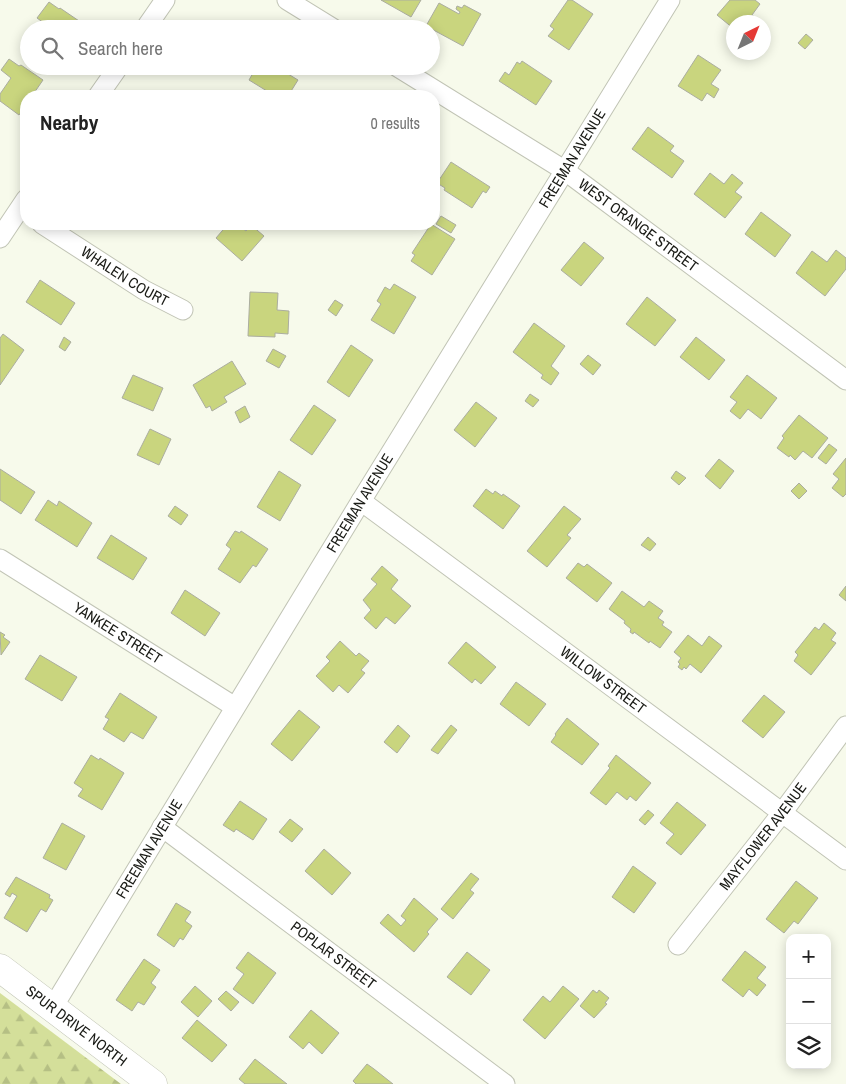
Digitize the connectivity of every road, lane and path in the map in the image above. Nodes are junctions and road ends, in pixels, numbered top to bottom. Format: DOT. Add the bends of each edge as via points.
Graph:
graph roads {
  1 [pos="165,0"];
  2 [pos="288,0"];
  3 [pos="670,0"];
  4 [pos="151,20"];
  5 [pos="320,20"];
  6 [pos="113,75"];
  7 [pos="411,75"];
  8 [pos="102,90"];
  9 [pos="435,90"];
  10 [pos="440,93"];
  11 [pos="564,170"];
  12 [pos="20,212"];
  13 [pos="51,230"];
  14 [pos="0,238"];
  15 [pos="183,310"];
  16 [pos="846,380"];
  17 [pos="361,501"];
  18 [pos="0,559"];
  19 [pos="235,707"];
  20 [pos="846,726"];
  21 [pos="782,813"];
  22 [pos="162,827"];
  23 [pos="846,860"];
  24 [pos="678,945"];
  25 [pos="0,968"];
  26 [pos="53,1007"];
  27 [pos="153,1084"];
  28 [pos="505,1084"];
  1 -- 4 [label="street"];
  2 -- 5 [label="street"];
  3 -- 11 [label="street, FREEMAN AVENUE"];
  6 -- 8 [label="street"];
  7 -- 9 [label="street, WEST ORANGE STREET"];
  10 -- 11 [label="street, WEST ORANGE STREET"];
  11 -- 16 [label="street, WEST ORANGE STREET"];
  11 -- 17 [label="street, FREEMAN AVENUE"];
  12 -- 14 [label="street"];
  13 -- 15 [label="street, WHALEN COURT" via="144,290"];
  17 -- 19 [label="street, FREEMAN AVENUE"];
  17 -- 21 [label="street, WILLOW STREET"];
  18 -- 19 [label="street, YANKEE STREET"];
  19 -- 22 [label="street, FREEMAN AVENUE"];
  20 -- 21 [label="street, MAYFLOWER AVENUE"];
  21 -- 23 [label="street, WILLOW STREET"];
  21 -- 24 [label="street, MAYFLOWER AVENUE"];
  22 -- 26 [label="street, FREEMAN AVENUE"];
  22 -- 28 [label="street, POPLAR STREET"];
  25 -- 26 [label="street, SPUR DRIVE NORTH"];
  26 -- 27 [label="street, SPUR DRIVE NORTH"];
}
